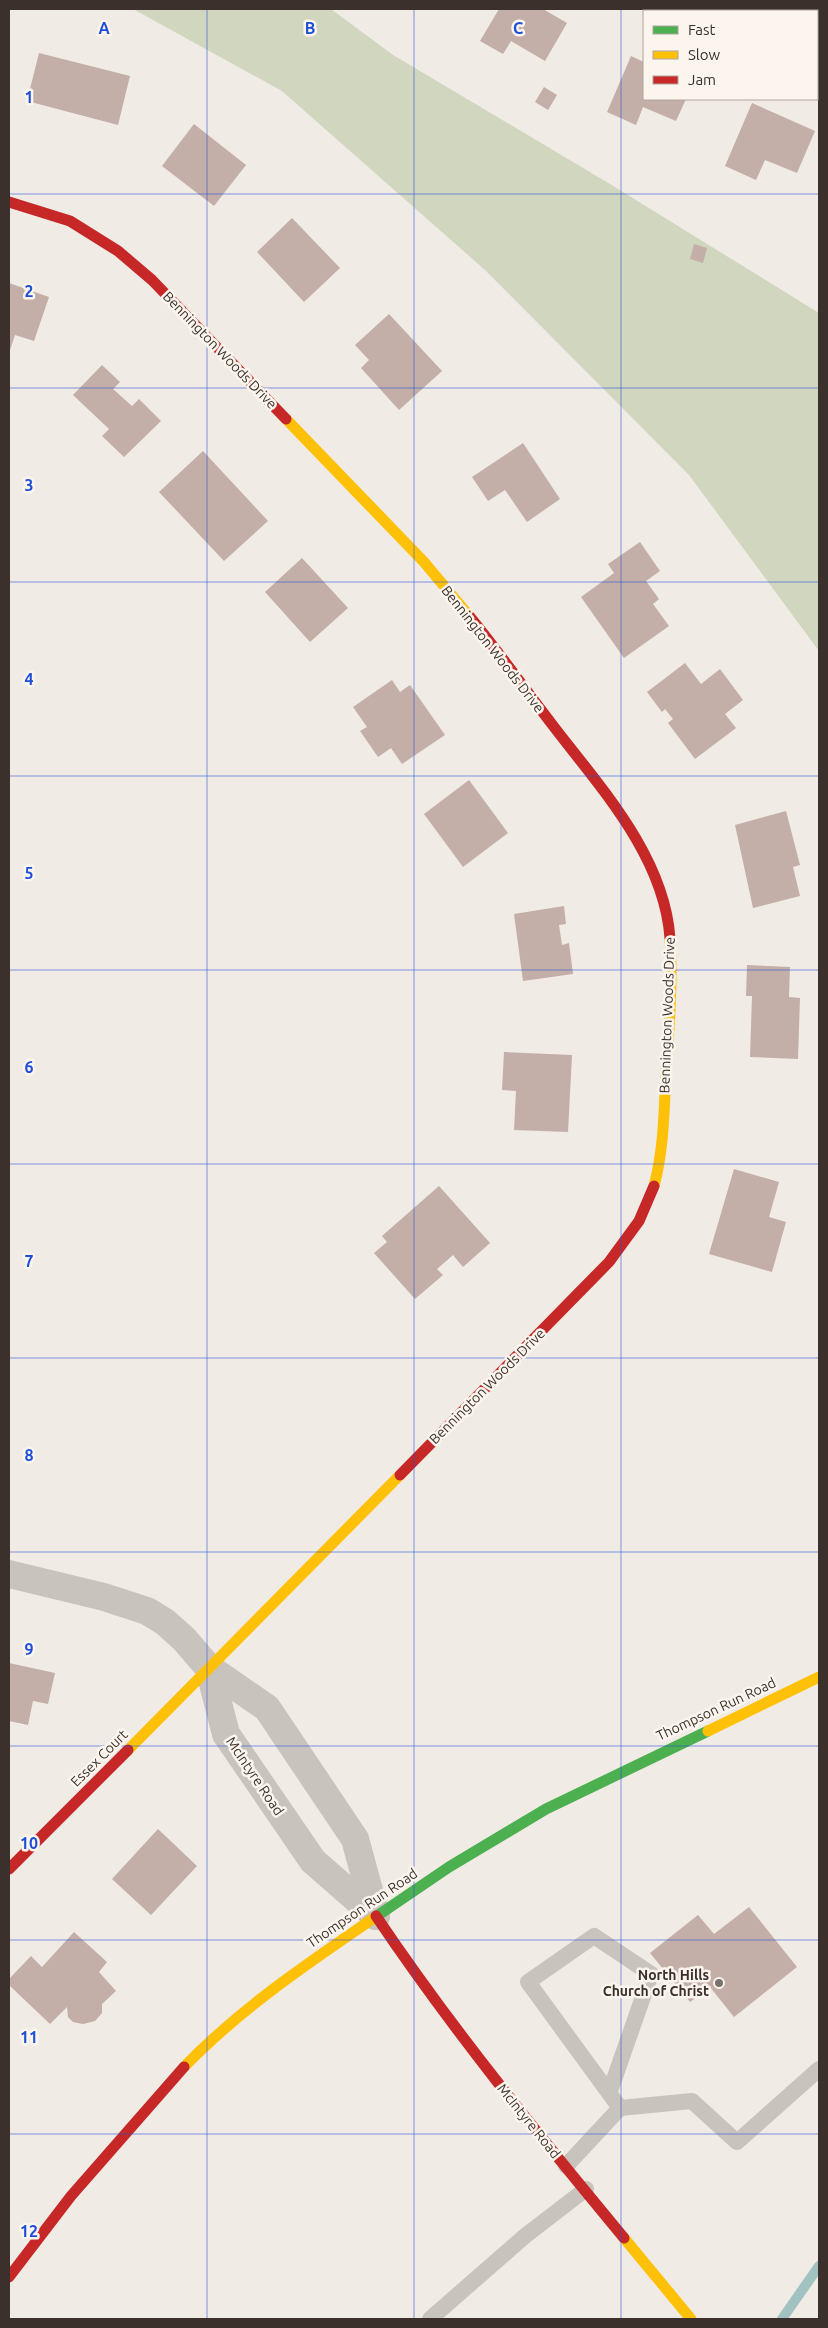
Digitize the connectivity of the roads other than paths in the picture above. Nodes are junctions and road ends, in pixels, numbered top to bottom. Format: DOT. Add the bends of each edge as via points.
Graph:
graph roads {
  1 [pos="9,202"];
  2 [pos="9,1574"];
  3 [pos="209,1668"];
  4 [pos="819,1677"];
  5 [pos="9,1869"];
  6 [pos="376,1916"];
  7 [pos="819,2068"];
  8 [pos="610,2091"];
  9 [pos="620,2108"];
  10 [pos="566,2166"];
  11 [pos="586,2189"];
  12 [pos="9,2277"];
  13 [pos="430,2319"];
  14 [pos="691,2319"];
  1 -- 3 [label="street, Bennington Woods Drive" via="75,222 118,249 152,280 424,562 637,840 652,871 669,926 670,1007 659,1167 647,1207 639,1221 587,1286"];
  2 -- 3 [label="street" via="96,1594 146,1611 184,1639"];
  3 -- 5 [label="street, Essex Court"];
  3 -- 6 [label="street, McIntyre Road" via="226,1734 313,1861"];
  3 -- 6 [label="street, McIntyre Road" via="267,1708 355,1839"];
  4 -- 6 [label="street, Thompson Run Road" via="546,1809 449,1867"];
  6 -- 10 [label="street, McIntyre Road" via="490,2073"];
  6 -- 12 [label="street, Thompson Run Road" via="282,1981 213,2037 112,2147"];
  7 -- 9 [label="lane" via="736,2142 692,2101"];
  8 -- 8 [label="lane" via="650,1974 594,1936 528,1982"];
  8 -- 9 [label="lane"];
  9 -- 10 [label="lane"];
  10 -- 11 [label="street, McIntyre Road"];
  11 -- 13 [label="lane" via="525,2236"];
  11 -- 14 [label="street, McIntyre Road"];
}
